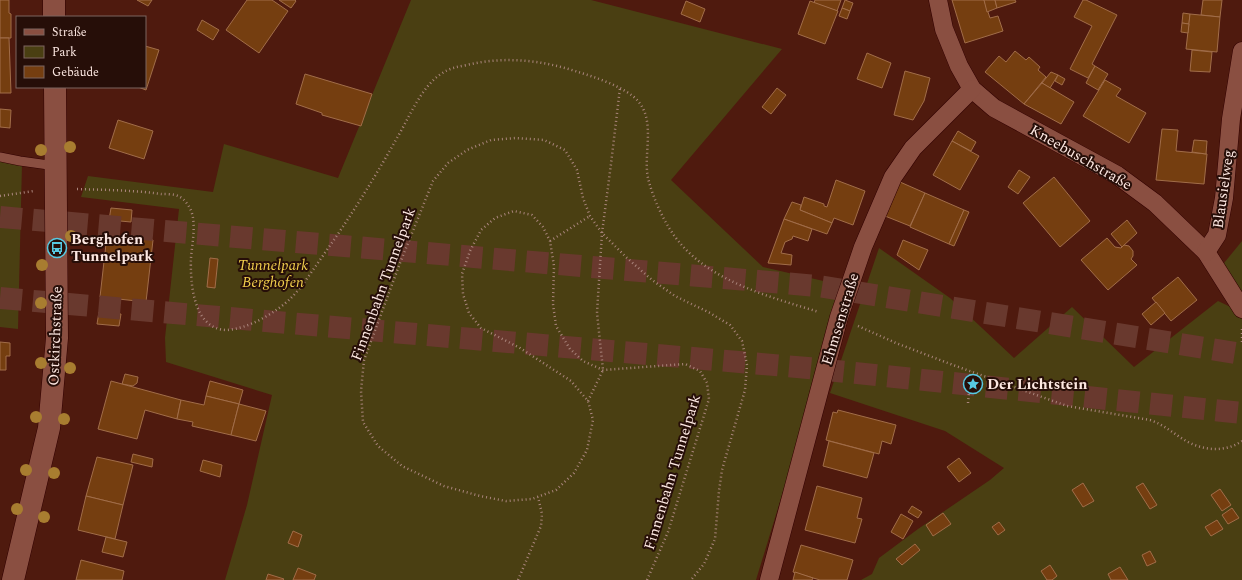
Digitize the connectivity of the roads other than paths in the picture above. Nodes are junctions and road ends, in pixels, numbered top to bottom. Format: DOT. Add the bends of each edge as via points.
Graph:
graph roads {
  1 [pos="54,0"];
  2 [pos="938,0"];
  3 [pos="54,16"];
  4 [pos="1242,51"];
  5 [pos="55,88"];
  6 [pos="972,89"];
  7 [pos="0,157"];
  8 [pos="56,166"];
  9 [pos="1206,252"];
  10 [pos="1242,309"];
  11 [pos="13,580"];
  12 [pos="769,580"];
  1 -- 3 [label="street"];
  2 -- 6 [label="street, Kneebuschstraße" via="944,29"];
  4 -- 9 [label="street, Blausielweg" via="1231,119 1224,198 1217,235"];
  5 -- 8 [label="street, Ostkirchstraße"];
  6 -- 9 [label="street, Kneebuschstraße" via="994,108 1117,175 1136,188"];
  6 -- 12 [label="street, Ehmsenstraße" via="913,148 893,177 863,246 839,317"];
  7 -- 8 [label="lane"];
  8 -- 11 [label="street, Ostkirchstraße" via="57,338 49,428"];
  9 -- 10 [label="street, Kneebuschstraße"];
}
